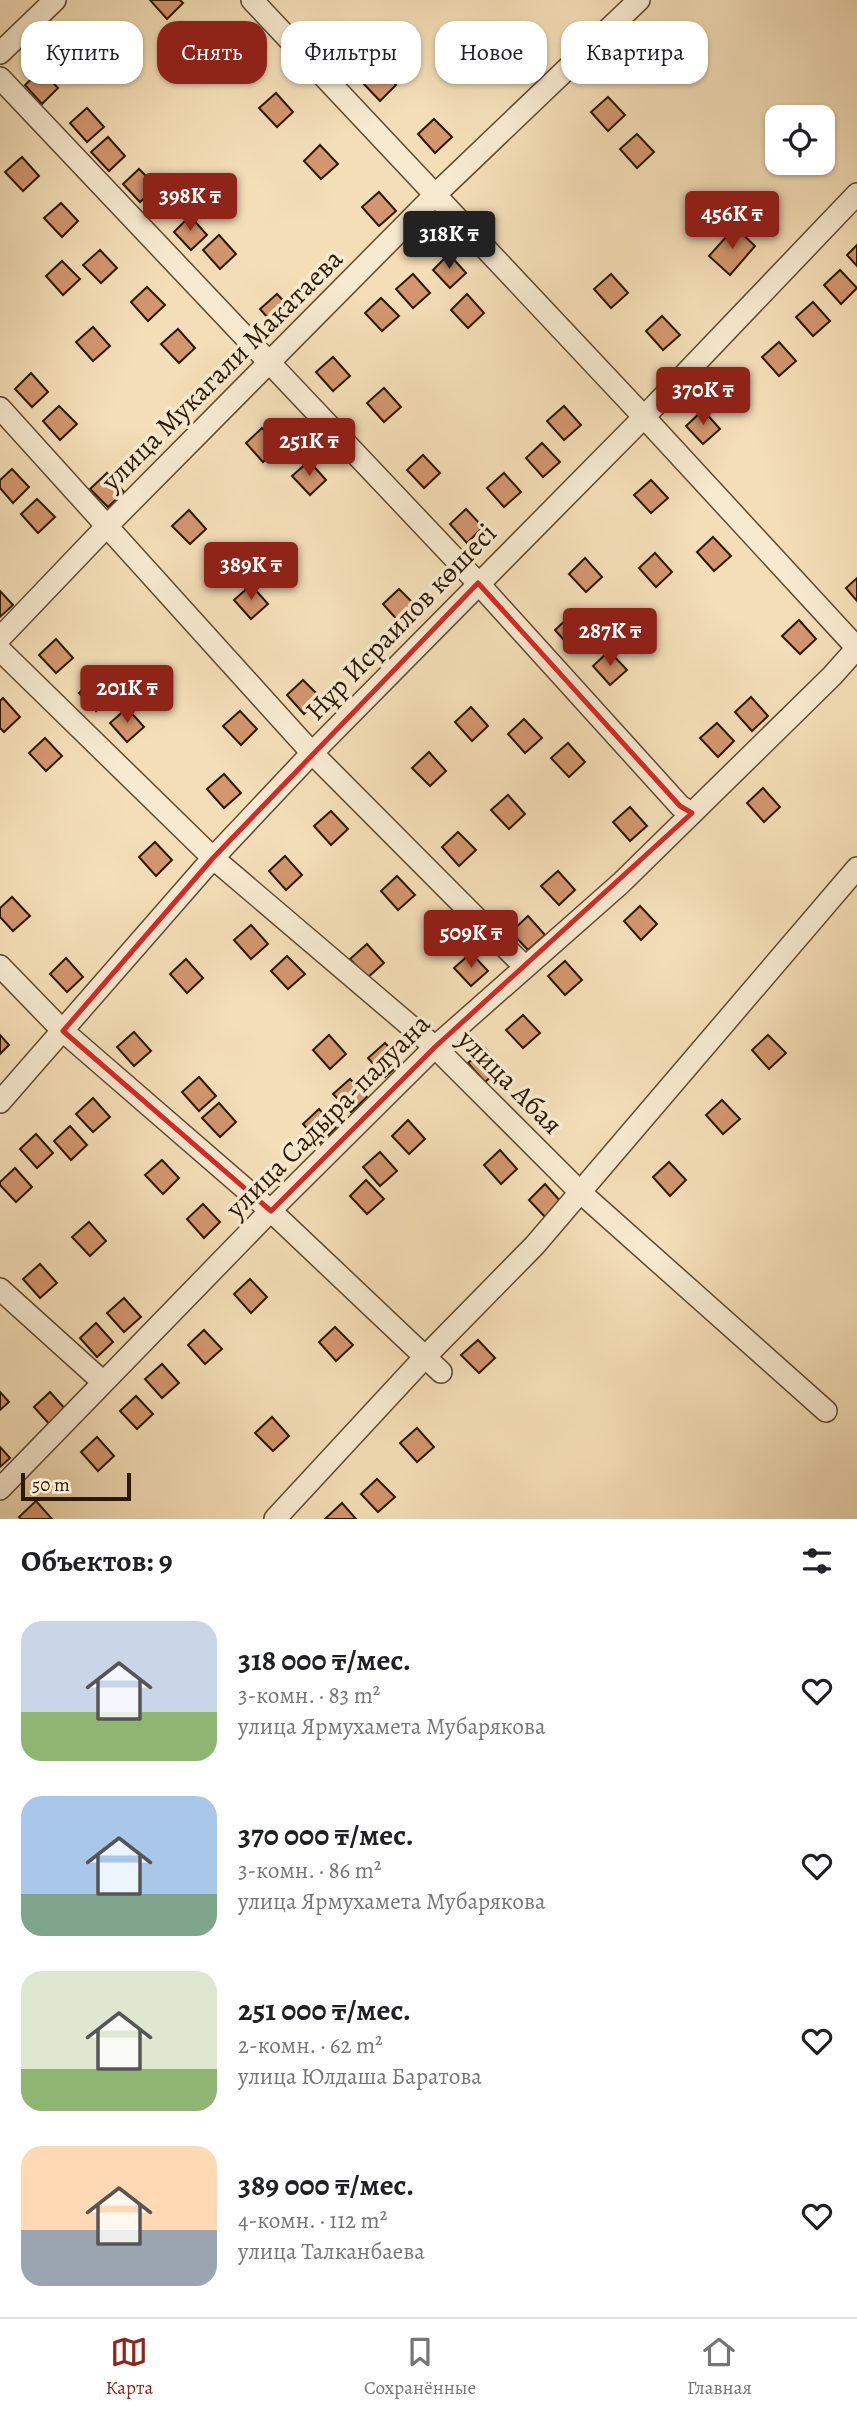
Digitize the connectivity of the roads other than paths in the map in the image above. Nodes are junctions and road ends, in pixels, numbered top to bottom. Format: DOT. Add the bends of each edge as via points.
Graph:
graph roads {
  1 [pos="55,0"];
  2 [pos="252,0"];
  3 [pos="639,0"];
  4 [pos="0,54"];
  5 [pos="0,78"];
  6 [pos="857,194"];
  7 [pos="435,195"];
  8 [pos="269,363"];
  9 [pos="0,408"];
  10 [pos="644,417"];
  11 [pos="107,526"];
  12 [pos="478,583"];
  13 [pos="0,638"];
  14 [pos="857,648"];
  15 [pos="0,650"];
  16 [pos="312,753"];
  17 [pos="692,813"];
  18 [pos="213,858"];
  19 [pos="857,868"];
  20 [pos="0,965"];
  21 [pos="525,967"];
  22 [pos="63,1031"];
  23 [pos="435,1047"];
  24 [pos="0,1102"];
  25 [pos="580,1192"];
  26 [pos="271,1211"];
  27 [pos="0,1289"];
  28 [pos="425,1357"];
  29 [pos="441,1372"];
  30 [pos="103,1382"];
  31 [pos="826,1411"];
  32 [pos="0,1489"];
  33 [pos="275,1519"];
  1 -- 4 [label="street"];
  2 -- 7 [label="street"];
  3 -- 7 [label="street, улица Мукагали Макатаева"];
  5 -- 8 [label="street"];
  6 -- 10 [label="street, Нұр Исраилов көшесі"];
  7 -- 8 [label="street, улица Мукагали Макатаева"];
  7 -- 10 [label="street"];
  8 -- 11 [label="street, улица Мукагали Макатаева"];
  8 -- 12 [label="street"];
  9 -- 11 [label="street"];
  10 -- 12 [label="street, Нұр Исраилов көшесі"];
  10 -- 14 [label="street"];
  11 -- 13 [label="street, улица Мукагали Макатаева"];
  11 -- 16 [label="street"];
  12 -- 16 [label="street, Нұр Исраилов көшесі"];
  12 -- 17 [label="street" via="680,806"];
  14 -- 17 [label="street, улица Садыра-палуана"];
  15 -- 18 [label="street, улица Абая"];
  16 -- 18 [label="street, Нұр Исраилов көшесі"];
  16 -- 21 [label="street"];
  17 -- 21 [label="street, улица Садыра-палуана"];
  18 -- 22 [label="street, Нұр Исраилов көшесі"];
  18 -- 23 [label="street, улица Абая"];
  19 -- 25 [label="street"];
  20 -- 22 [label="street"];
  21 -- 23 [label="street, улица Садыра-палуана"];
  22 -- 24 [label="street, Нұр Исраилов көшесі"];
  22 -- 26 [label="street"];
  23 -- 25 [label="street, улица Абая"];
  23 -- 26 [label="street, улица Садыра-палуана"];
  25 -- 28 [label="street"];
  25 -- 31 [label="street, улица Абая"];
  26 -- 28 [label="street"];
  26 -- 30 [label="street, улица Садыра-палуана"];
  27 -- 30 [label="street"];
  28 -- 29 [label="street"];
  28 -- 33 [label="street"];
  30 -- 32 [label="street, улица Садыра-палуана"];
}
